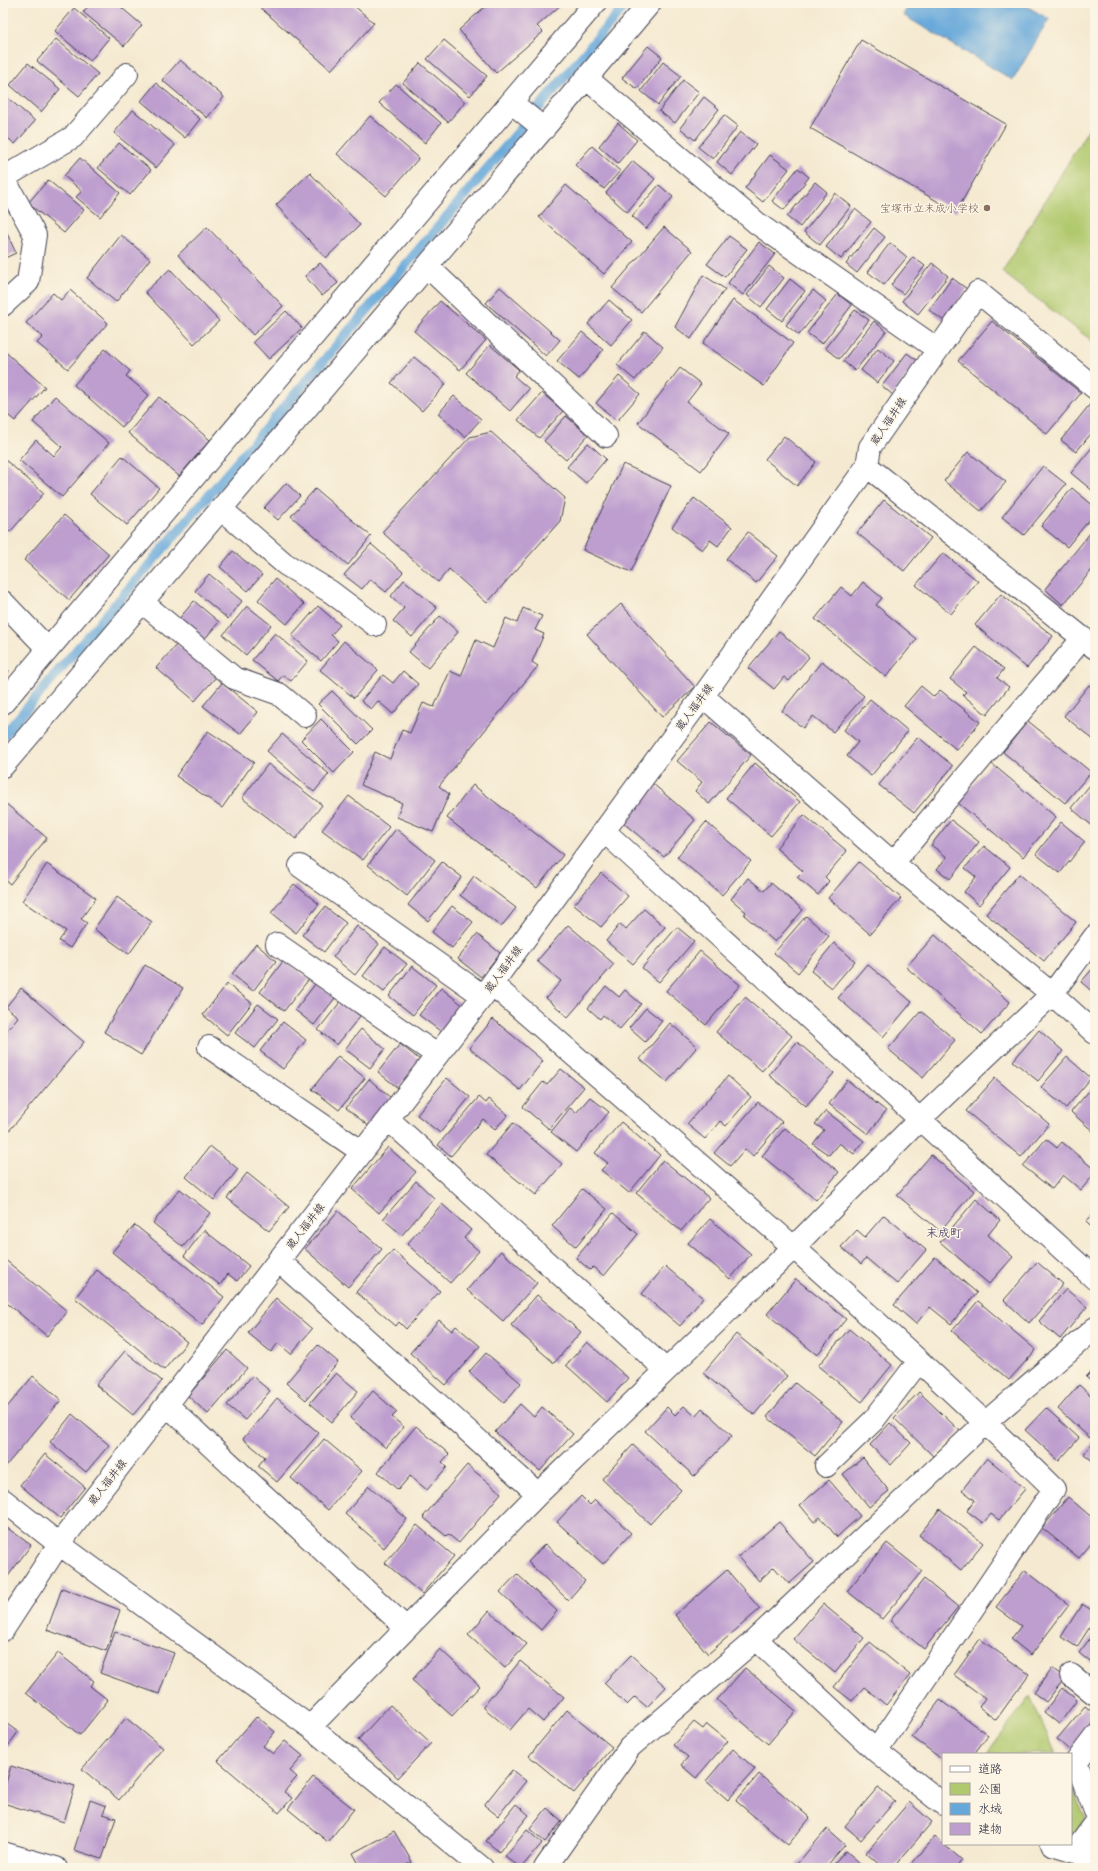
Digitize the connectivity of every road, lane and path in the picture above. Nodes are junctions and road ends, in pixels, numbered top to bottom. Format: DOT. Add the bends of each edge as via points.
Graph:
graph roads {
  1 [pos="595,3"];
  2 [pos="650,3"];
  3 [pos="126,74"];
  4 [pos="586,78"];
  5 [pos="511,102"];
  6 [pos="544,129"];
  7 [pos="3,177"];
  8 [pos="427,266"];
  9 [pos="3,304"];
  10 [pos="936,349"];
  11 [pos="1095,388"];
  12 [pos="606,436"];
  13 [pos="867,466"];
  14 [pos="221,509"];
  15 [pos="3,602"];
  16 [pos="142,602"];
  17 [pos="375,625"];
  18 [pos="1089,643"];
  19 [pos="48,649"];
  20 [pos="703,696"];
  21 [pos="3,703"];
  22 [pos="305,716"];
  23 [pos="3,766"];
  24 [pos="604,831"];
  25 [pos="893,862"];
  26 [pos="300,866"];
  27 [pos="1095,936"];
  28 [pos="277,944"];
  29 [pos="488,990"];
  30 [pos="1052,994"];
  31 [pos="1095,1033"];
  32 [pos="209,1047"];
  33 [pos="437,1055"];
  34 [pos="388,1119"];
  35 [pos="920,1119"];
  36 [pos="362,1152"];
  37 [pos="794,1247"];
  38 [pos="278,1260"];
  39 [pos="1095,1279"];
  40 [pos="1095,1328"];
  41 [pos="919,1361"];
  42 [pos="666,1370"];
  43 [pos="167,1405"];
  44 [pos="986,1422"];
  45 [pos="826,1466"];
  46 [pos="538,1494"];
  47 [pos="3,1500"];
  48 [pos="59,1544"];
  49 [pos="406,1628"];
  50 [pos="3,1630"];
  51 [pos="756,1639"];
  52 [pos="1071,1675"];
  53 [pos="1095,1694"];
  54 [pos="310,1727"];
  55 [pos="1095,1736"];
  56 [pos="876,1751"];
  57 [pos="942,1803"];
  58 [pos="1095,1812"];
  59 [pos="1095,1824"];
  60 [pos="1055,1845"];
  61 [pos="3,1853"];
  62 [pos="1085,1854"];
  63 [pos="56,1868"];
  64 [pos="482,1868"];
  65 [pos="545,1868"];
  1 -- 5 [label="street"];
  2 -- 4 [label="street"];
  3 -- 7 [label="street" via="73,137"];
  4 -- 6 [label="street"];
  4 -- 10 [label="street" via="758,224"];
  5 -- 6 [label="street"];
  5 -- 19 [label="street"];
  6 -- 8 [label="street"];
  7 -- 9 [label="street" via="35,235 28,282"];
  8 -- 12 [label="street"];
  8 -- 14 [label="street"];
  10 -- 11 [label="street, 蔵人福井線" via="978,292"];
  10 -- 13 [label="street, 蔵人福井線" via="870,447"];
  13 -- 18 [label="street"];
  13 -- 20 [label="street, 蔵人福井線"];
  14 -- 16 [label="street"];
  14 -- 17 [label="street" via="286,564 331,592"];
  15 -- 19 [label="street"];
  16 -- 22 [label="street" via="234,678 279,694"];
  16 -- 23 [label="street"];
  18 -- 25 [label="street"];
  19 -- 21 [label="street"];
  20 -- 24 [label="street, 蔵人福井線"];
  20 -- 25 [label="street"];
  24 -- 29 [label="street, 蔵人福井線"];
  24 -- 35 [label="street"];
  25 -- 30 [label="street"];
  26 -- 29 [label="street"];
  27 -- 30 [label="street"];
  28 -- 33 [label="street"];
  29 -- 33 [label="street, 蔵人福井線"];
  29 -- 37 [label="street"];
  30 -- 31 [label="street"];
  30 -- 35 [label="street"];
  32 -- 36 [label="street"];
  33 -- 34 [label="street, 蔵人福井線"];
  34 -- 36 [label="street, 蔵人福井線"];
  34 -- 42 [label="street"];
  35 -- 37 [label="street"];
  35 -- 39 [label="street"];
  36 -- 38 [label="street, 蔵人福井線"];
  37 -- 41 [label="street"];
  37 -- 42 [label="street"];
  38 -- 43 [label="street, 蔵人福井線"];
  38 -- 46 [label="street"];
  40 -- 44 [label="street"];
  41 -- 44 [label="street"];
  41 -- 45 [label="street" via="873,1421"];
  42 -- 46 [label="street"];
  43 -- 48 [label="street, 蔵人福井線"];
  43 -- 49 [label="street"];
  44 -- 51 [label="street"];
  44 -- 56 [label="street" via="1054,1489"];
  46 -- 49 [label="street"];
  47 -- 48 [label="street"];
  48 -- 50 [label="street, 蔵人福井線"];
  48 -- 54 [label="street"];
  49 -- 54 [label="street"];
  51 -- 56 [label="street"];
  51 -- 65 [label="street" via="630,1747"];
  52 -- 53 [label="street"];
  54 -- 64 [label="street"];
  55 -- 58 [label="street" via="1076,1762"];
  56 -- 57 [label="street"];
  59 -- 62 [label="street"];
  60 -- 62 [label="street"];
  61 -- 63 [label="street"];
}
